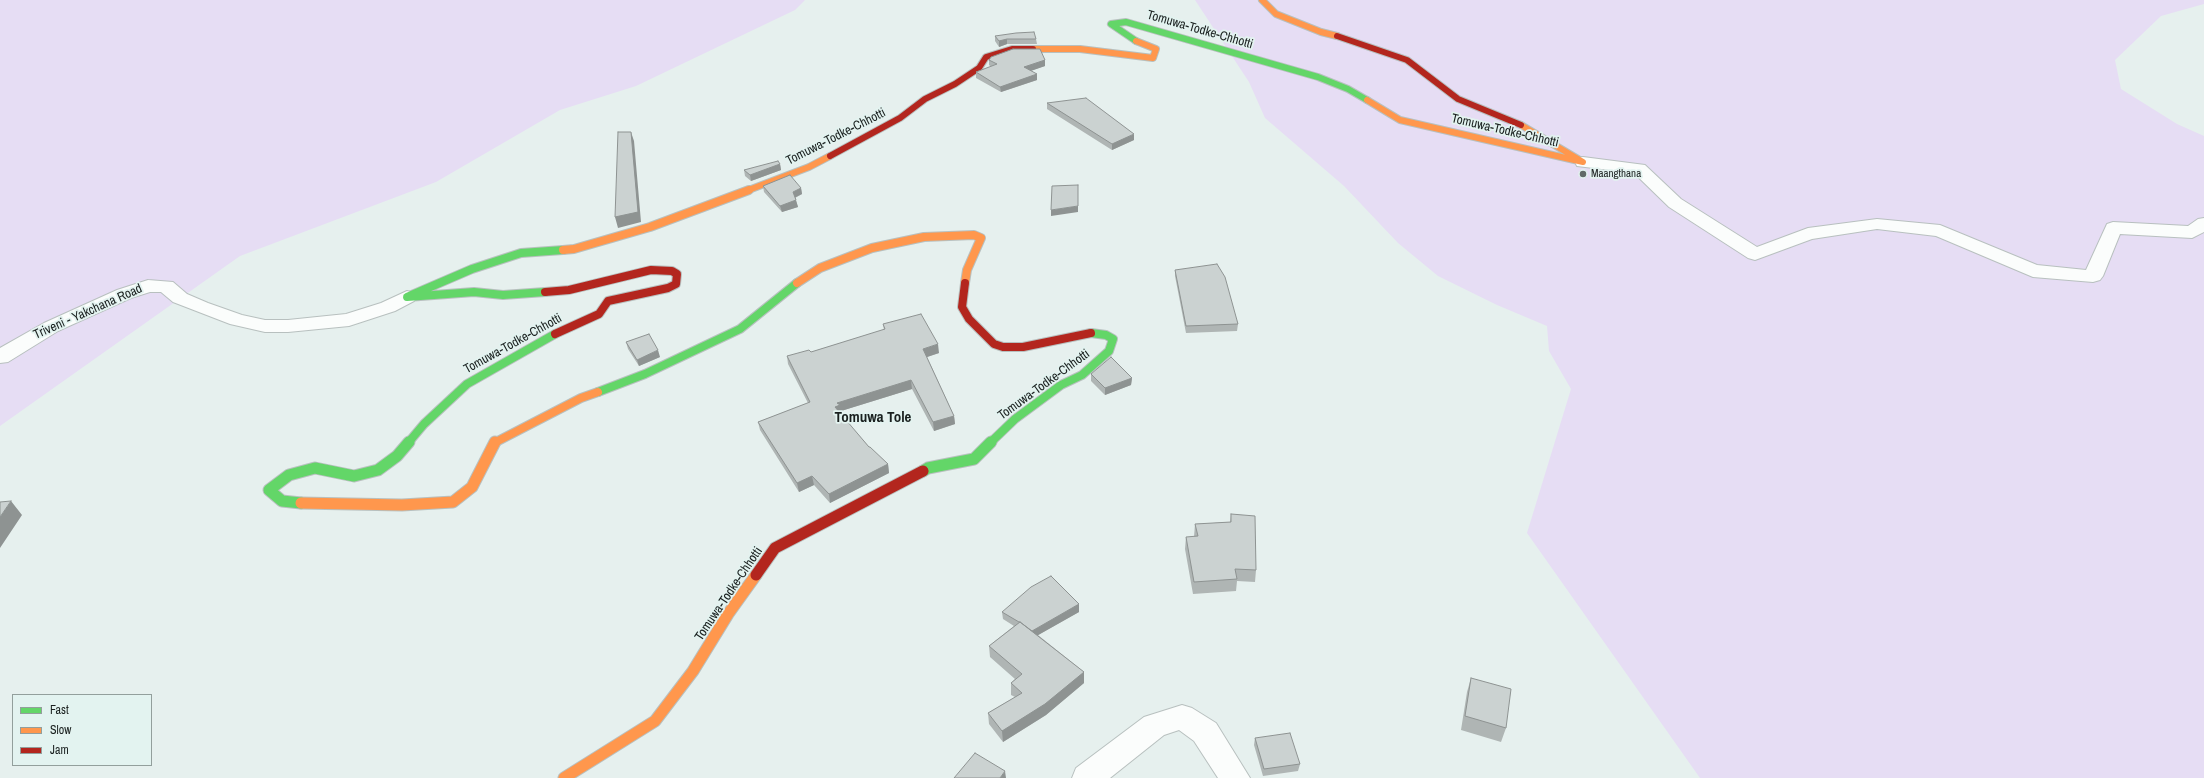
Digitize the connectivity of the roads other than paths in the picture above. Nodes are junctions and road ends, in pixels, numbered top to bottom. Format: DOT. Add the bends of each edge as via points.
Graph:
graph roads {
  1 [pos="1262,0"];
  2 [pos="1583,162"];
  3 [pos="2204,223"];
  4 [pos="406,297"];
  5 [pos="0,357"];
  6 [pos="564,778"];
  7 [pos="1087,778"];
  8 [pos="1236,778"];
  1 -- 2 [label="street, Tomuwa-Todke-Chhotti" via="1276,14 1321,32 1356,41 1407,60 1458,99 1526,127"];
  2 -- 3 [label="street" via="1639,169 1675,203 1755,254 1808,234 1877,224 1940,231 2033,271 2093,276 2113,228 2192,232"];
  2 -- 4 [label="street, Tomuwa-Todke-Chhotti" via="1400,120 1348,88 1318,77 1126,22 1111,24 1129,38 1156,48 1153,58 1080,49 1012,49 986,57 979,68 955,84 925,98 900,118 809,167 650,227 574,249 522,253 472,269"];
  4 -- 5 [label="street, Triveni - Yakchana Road" via="388,307 349,320 265,326 237,320 201,307 180,298 166,286 148,286 51,327"];
  4 -- 6 [label="street, Tomuwa-Todke-Chhotti" via="474,292 503,295 569,290 651,270 672,271 678,274 676,284 668,288 608,301 599,314 543,340 467,384 424,424 397,456 378,470 354,476 314,468 289,474 269,490 282,501 305,504 402,505 453,502 472,487 496,442 581,398 645,374 740,329 820,268 872,248 924,237 974,235 981,238 967,270 962,307 969,319 994,344 1003,347 1023,347 1095,334 1113,339 1109,351 1099,361 1082,375 1060,385 1015,419 974,458 928,468 775,548 728,614 693,671 655,721"];
  7 -- 8 [label="street" via="1154,726 1182,717 1205,732"];
}
